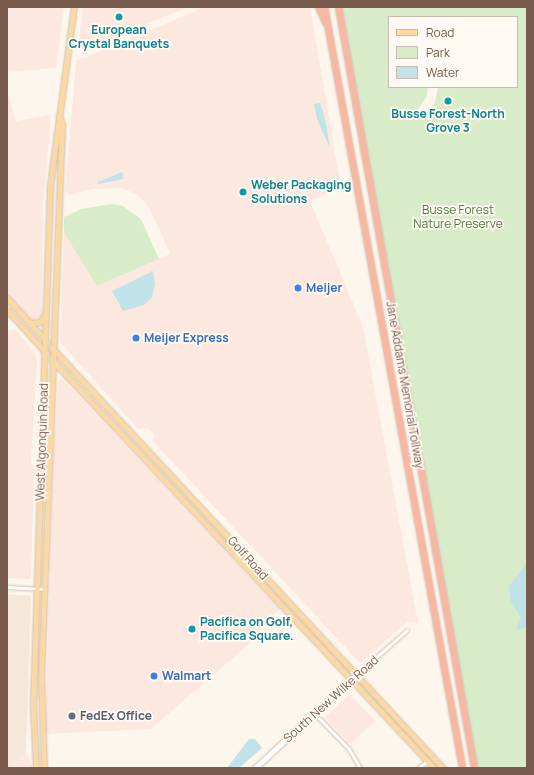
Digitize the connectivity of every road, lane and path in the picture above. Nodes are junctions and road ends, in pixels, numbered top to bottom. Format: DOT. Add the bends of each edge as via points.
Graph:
graph roads {
  1 [pos="74,7"];
  2 [pos="319,7"];
  3 [pos="325,7"];
  4 [pos="339,7"];
  5 [pos="328,26"];
  6 [pos="59,116"];
  7 [pos="7,298"];
  8 [pos="48,307"];
  9 [pos="7,310"];
  10 [pos="30,323"];
  11 [pos="46,341"];
  12 [pos="53,348"];
  13 [pos="46,353"];
  14 [pos="52,360"];
  15 [pos="7,587"];
  16 [pos="37,588"];
  17 [pos="44,589"];
  18 [pos="407,630"];
  19 [pos="356,675"];
  20 [pos="350,680"];
  21 [pos="314,714"];
  22 [pos="427,761"];
  23 [pos="36,768"];
  24 [pos="44,768"];
  25 [pos="255,768"];
  26 [pos="360,768"];
  27 [pos="418,768"];
  28 [pos="434,768"];
  29 [pos="443,768"];
  30 [pos="463,768"];
  31 [pos="475,768"];
  1 -- 6 [label="main road, West Algonquin Road"];
  2 -- 5 [label="highway"];
  3 -- 5 [label="highway, Jane Addams Memorial Tollway"];
  4 -- 31 [label="highway, Jane Addams Memorial Tollway"];
  5 -- 30 [label="highway, Jane Addams Memorial Tollway"];
  6 -- 8 [label="main road, West Algonquin Road" via="50,186"];
  6 -- 12 [label="main road, West Algonquin Road" via="62,124"];
  7 -- 10 [label="main road, Golf Road"];
  8 -- 10 [label="main road" via="40,322"];
  8 -- 11 [label="main road, West Algonquin Road"];
  9 -- 13 [label="main road, Golf Road"];
  10 -- 11 [label="main road, Golf Road"];
  11 -- 12 [label="main road, Golf Road"];
  11 -- 13 [label="main road, West Algonquin Road"];
  12 -- 14 [label="main road, West Algonquin Road"];
  12 -- 19 [label="main road, Golf Road"];
  13 -- 14 [label="main road, Golf Road"];
  13 -- 16 [label="main road, West Algonquin Road"];
  14 -- 17 [label="main road, West Algonquin Road"];
  14 -- 20 [label="main road, Golf Road"];
  15 -- 16 [label="street"];
  16 -- 17 [label="street"];
  16 -- 23 [label="main road, West Algonquin Road" via="33,704"];
  17 -- 24 [label="main road, West Algonquin Road" via="41,732"];
  18 -- 19 [label="street, South New Wilke Road"];
  19 -- 20 [label="main road, South New Wilke Road"];
  19 -- 29 [label="main road, Golf Road"];
  20 -- 21 [label="main road, South New Wilke Road"];
  20 -- 22 [label="main road, Golf Road"];
  21 -- 25 [label="main road, South New Wilke Road"];
  21 -- 26 [label="street" via="348,750"];
  22 -- 27 [label="street"];
  22 -- 28 [label="main road, Golf Road"];
}
